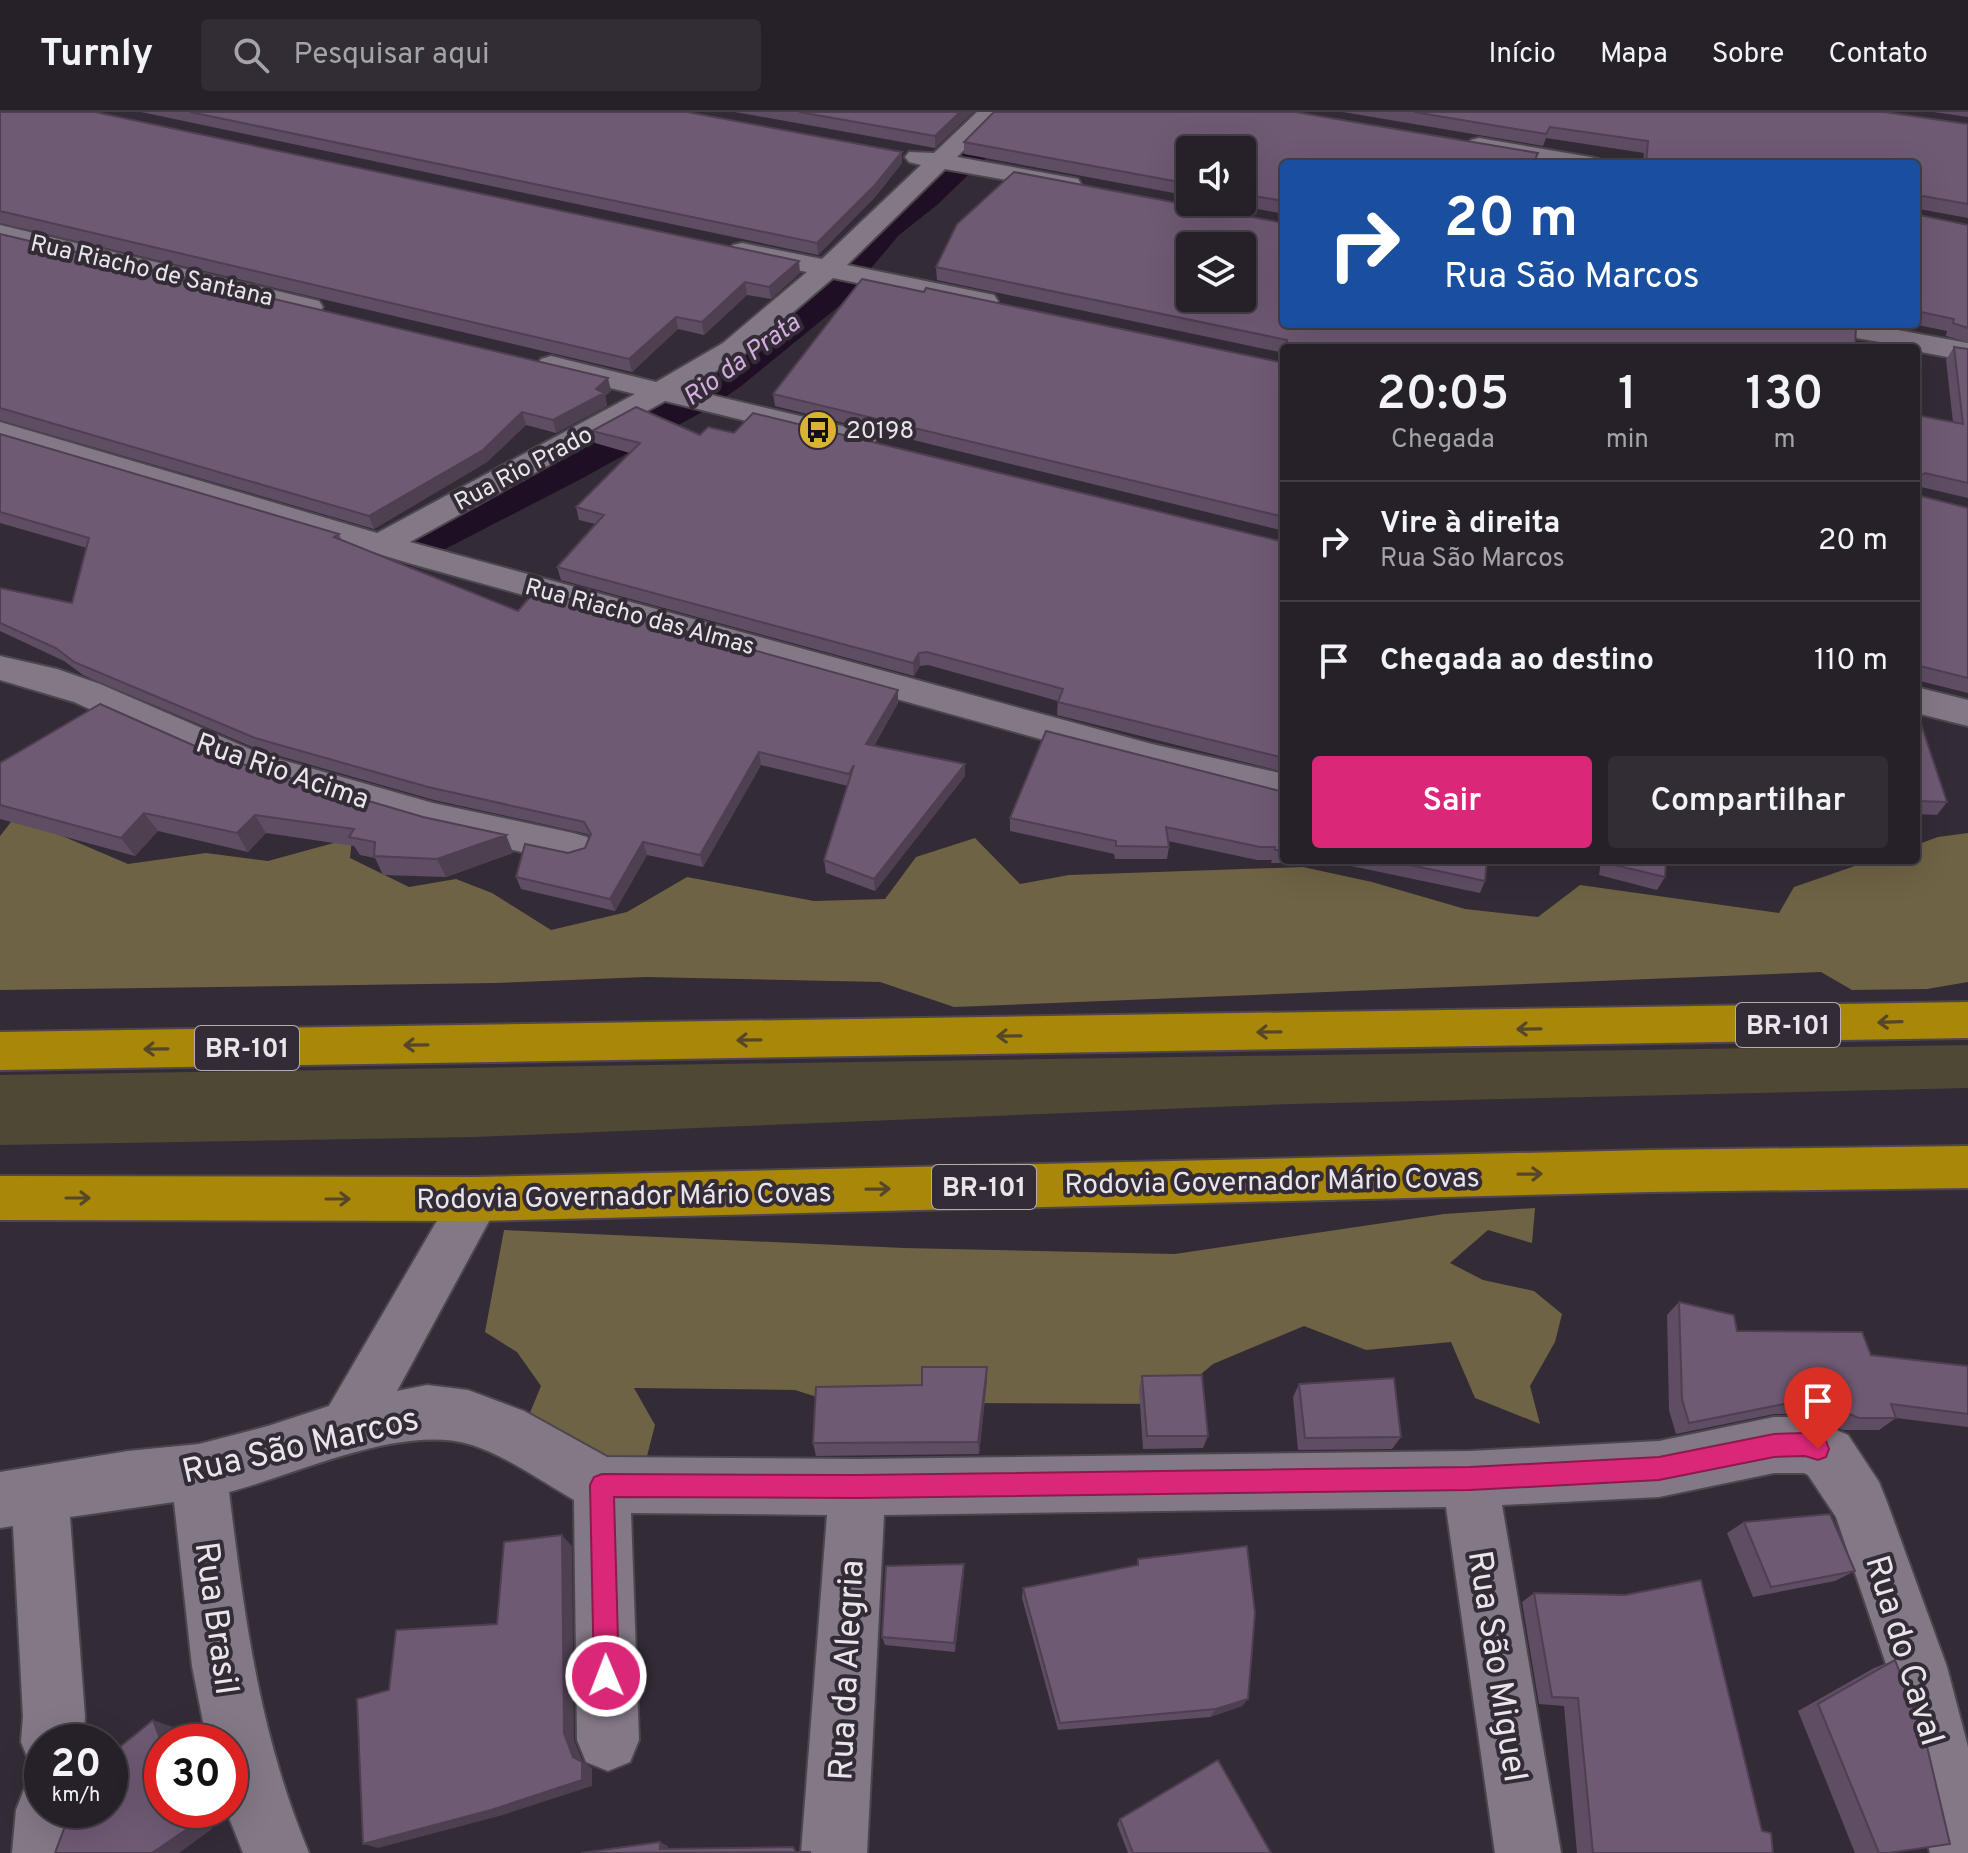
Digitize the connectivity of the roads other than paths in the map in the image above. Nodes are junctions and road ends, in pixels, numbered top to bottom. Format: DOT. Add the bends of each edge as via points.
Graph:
graph roads {
  1 [pos="990,112"];
  2 [pos="1452,141"];
  3 [pos="893,152"];
  4 [pos="1566,160"];
  5 [pos="941,162"];
  6 [pos="1086,188"];
  7 [pos="0,233"];
  8 [pos="718,245"];
  9 [pos="828,269"];
  10 [pos="1010,307"];
  11 [pos="339,314"];
  12 [pos="1841,328"];
  13 [pos="1968,352"];
  14 [pos="524,359"];
  15 [pos="664,392"];
  16 [pos="0,431"];
  17 [pos="888,446"];
  18 [pos="398,548"];
  19 [pos="0,668"];
  20 [pos="1920,701"];
  21 [pos="1968,713"];
  22 [pos="1280,787"];
  23 [pos="573,848"];
  24 [pos="1968,1020"];
  25 [pos="0,1051"];
  26 [pos="1968,1167"];
  27 [pos="0,1198"];
  28 [pos="476,1199"];
  29 [pos="347,1427"];
  30 [pos="1828,1455"];
  31 [pos="199,1472"];
  32 [pos="1470,1479"];
  33 [pos="602,1485"];
  34 [pos="857,1487"];
  35 [pos="20,1498"];
  36 [pos="53,1724"];
  37 [pos="608,1740"];
  38 [pos="47,1828"];
  39 [pos="45,1853"];
  40 [pos="276,1853"];
  41 [pos="834,1853"];
  42 [pos="1528,1853"];
  43 [pos="1963,1853"];
  1 -- 5 [label="street, Rua Rio Prado"];
  2 -- 4 [label="street"];
  3 -- 5 [label="street"];
  5 -- 6 [label="street"];
  5 -- 9 [label="street, Rua Rio Prado"];
  7 -- 11 [label="street, Rua Riacho de Santana"];
  8 -- 9 [label="street"];
  9 -- 10 [label="street"];
  9 -- 15 [label="street, Rua Rio Prado" via="733,349"];
  12 -- 13 [label="street"];
  14 -- 15 [label="street"];
  15 -- 17 [label="street"];
  15 -- 18 [label="street, Rua Rio Prado"];
  16 -- 18 [label="street, Rua Riacho das Almas"];
  18 -- 22 [label="street, Rua Riacho das Almas" via="1152,757"];
  19 -- 23 [label="street, Rua Rio Acima" via="44,678 248,764 433,818"];
  20 -- 21 [label="street"];
  24 -- 25 [label="highway, BR-101, one-way"];
  28 -- 26 [label="highway, Rodovia Governador Mário Covas / BR-101, one-way"];
  27 -- 28 [label="highway, Rodovia Governador Mário Covas / BR-101, one-way"];
  28 -- 29 [label="street"];
  29 -- 31 [label="street, Rua São Marcos"];
  29 -- 33 [label="street, Rua São Marcos" via="427,1412 468,1417 505,1430"];
  30 -- 32 [label="street, Rua São Marcos" via="1805,1445 1774,1445 1659,1469"];
  30 -- 43 [label="street, Rua do Caval" via="1859,1502 1917,1667"];
  31 -- 35 [label="street, Rua São Marcos"];
  31 -- 40 [label="street, Rua Brasil" via="225,1678 237,1734"];
  32 -- 34 [label="street, Rua São Marcos"];
  32 -- 42 [label="street, Rua São Miguel"];
  33 -- 34 [label="street, Rua São Marcos"];
  33 -- 37 [label="street"];
  34 -- 41 [label="street, Rua da Alegria"];
  35 -- 36 [label="street"];
  38 -- 39 [label="street"];
}
